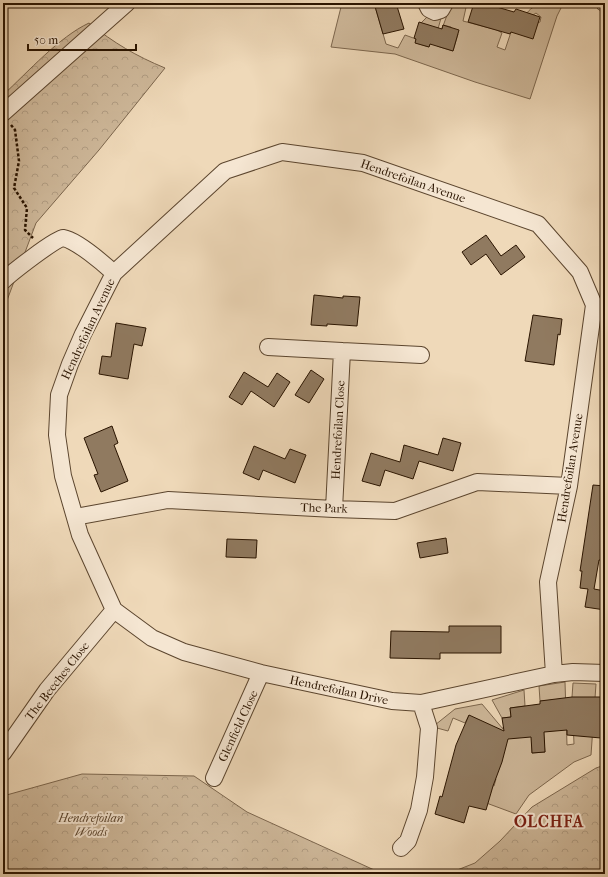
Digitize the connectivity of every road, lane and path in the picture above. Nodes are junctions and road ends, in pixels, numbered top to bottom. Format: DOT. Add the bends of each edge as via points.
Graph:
graph roads {
  1 [pos="127,3"];
  2 [pos="426,3"];
  3 [pos="444,3"];
  4 [pos="5,117"];
  5 [pos="49,245"];
  6 [pos="114,274"];
  7 [pos="3,281"];
  8 [pos="599,303"];
  9 [pos="268,347"];
  10 [pos="342,351"];
  11 [pos="421,355"];
  12 [pos="569,486"];
  13 [pos="334,509"];
  14 [pos="75,517"];
  15 [pos="114,610"];
  16 [pos="605,673"];
  17 [pos="262,674"];
  18 [pos="554,674"];
  19 [pos="422,703"];
  20 [pos="3,753"];
  21 [pos="214,778"];
  22 [pos="401,848"];
  1 -- 4 [label="street"];
  2 -- 3 [label="street" via="429,9 435,12 441,10"];
  4 -- 5 [label="path" via="15,130 19,161 14,188 27,208 25,230 35,241"];
  5 -- 6 [label="street" via="64,238 91,254"];
  5 -- 7 [label="street"];
  6 -- 8 [label="street, Hendrefoilan Avenue" via="224,171 282,152 363,163 538,224 580,272"];
  6 -- 14 [label="street, Hendrefoilan Avenue" via="83,334 59,395 57,436 63,476"];
  8 -- 12 [label="street, Hendrefoilan Avenue"];
  9 -- 10 [label="street"];
  10 -- 11 [label="street"];
  10 -- 13 [label="street, Hendrefoilan Close"];
  12 -- 13 [label="street, The Park" via="477,482 395,511"];
  12 -- 18 [label="street, Hendrefoilan Avenue" via="548,582"];
  13 -- 14 [label="street, The Park" via="168,500"];
  14 -- 15 [label="street, Hendrefoilan Avenue" via="87,552"];
  15 -- 17 [label="street, Hendrefoilan Drive" via="152,638 184,652"];
  15 -- 20 [label="street, The Beeches Close" via="47,690"];
  16 -- 18 [label="street, Hendrefoilan Drive"];
  17 -- 19 [label="street, Hendrefoilan Drive" via="392,701"];
  17 -- 21 [label="street, Glenfield Close"];
  18 -- 19 [label="street, Hendrefoilan Drive"];
  19 -- 22 [label="street" via="429,728 425,777 419,810 408,841"];
}
